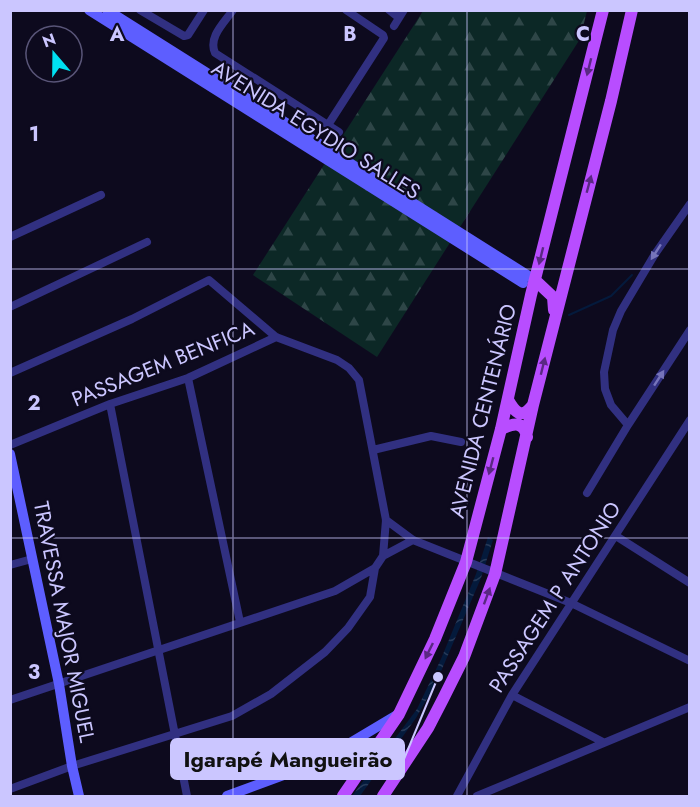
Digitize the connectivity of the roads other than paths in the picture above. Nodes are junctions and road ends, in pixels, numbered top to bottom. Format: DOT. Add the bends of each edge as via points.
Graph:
graph roads {
  1 [pos="89,10"];
  2 [pos="107,10"];
  3 [pos="140,10"];
  4 [pos="204,10"];
  5 [pos="233,10"];
  6 [pos="346,10"];
  7 [pos="389,10"];
  8 [pos="603,10"];
  9 [pos="632,10"];
  10 [pos="402,14"];
  11 [pos="394,26"];
  12 [pos="328,125"];
  13 [pos="339,132"];
  14 [pos="101,195"];
  15 [pos="690,204"];
  16 [pos="10,237"];
  17 [pos="147,242"];
  18 [pos="536,280"];
  19 [pos="523,283"];
  20 [pos="531,295"];
  21 [pos="10,307"];
  22 [pos="690,330"];
  23 [pos="551,335"];
  24 [pos="276,337"];
  25 [pos="10,373"];
  26 [pos="188,378"];
  27 [pos="508,400"];
  28 [pos="110,404"];
  29 [pos="533,405"];
  30 [pos="690,420"];
  31 [pos="628,425"];
  32 [pos="501,429"];
  33 [pos="527,438"];
  34 [pos="461,442"];
  35 [pos="10,445"];
  36 [pos="373,450"];
  37 [pos="10,454"];
  38 [pos="587,493"];
  39 [pos="386,520"];
  40 [pos="616,536"];
  41 [pos="413,540"];
  42 [pos="383,556"];
  43 [pos="32,559"];
  44 [pos="469,563"];
  45 [pos="10,565"];
  46 [pos="375,568"];
  47 [pos="493,573"];
  48 [pos="690,583"];
  49 [pos="572,603"];
  50 [pos="240,622"];
  51 [pos="158,650"];
  52 [pos="690,661"];
  53 [pos="59,684"];
  54 [pos="512,695"];
  55 [pos="10,700"];
  56 [pos="690,707"];
  57 [pos="399,714"];
  58 [pos="174,734"];
  59 [pos="603,742"];
  60 [pos="72,766"];
  61 [pos="10,789"];
  62 [pos="79,796"];
  63 [pos="187,796"];
  64 [pos="227,796"];
  65 [pos="343,796"];
  66 [pos="383,796"];
  67 [pos="457,796"];
  68 [pos="477,796"];
  1 -- 19 [label="street, AVENIDA EGYDIO SALLES"];
  2 -- 18 [label="street, AVENIDA EGYDIO SALLES"];
  3 -- 4 [label="street" via="184,36"];
  5 -- 12 [label="street" via="213,39 215,53"];
  6 -- 12 [label="street" via="384,38"];
  7 -- 10 [label="street"];
  8 -- 18 [label="main road, AVENIDA CENTENÁRIO, one-way"];
  23 -- 9 [label="main road, one-way"];
  10 -- 11 [label="street"];
  12 -- 13 [label="street"];
  14 -- 16 [label="street"];
  15 -- 31 [label="street, one-way" via="655,254 613,330 604,372 605,389 611,405"];
  17 -- 21 [label="street"];
  18 -- 20 [label="main road, AVENIDA CENTENÁRIO"];
  18 -- 23 [label="main road" via="551,293 555,303"];
  19 -- 20 [label="main road"];
  20 -- 27 [label="main road, AVENIDA CENTENÁRIO"];
  31 -- 22 [label="street, one-way"];
  29 -- 23 [label="main road, one-way"];
  24 -- 25 [label="street" via="209,280"];
  24 -- 26 [label="street, PASSAGEM BENFICA"];
  24 -- 36 [label="street, PASSAGEM BENFICA" via="350,368 359,380"];
  26 -- 28 [label="street, PASSAGEM BENFICA"];
  26 -- 50 [label="street"];
  27 -- 29 [label="main road" via="522,414"];
  27 -- 32 [label="main road, AVENIDA CENTENÁRIO"];
  28 -- 35 [label="street, PASSAGEM BENFICA"];
  28 -- 51 [label="street"];
  29 -- 33 [label="main road"];
  30 -- 40 [label="street, PASSAGEM P ANTONIO"];
  31 -- 38 [label="street"];
  32 -- 33 [label="main road" via="521,425"];
  32 -- 44 [label="main road, AVENIDA CENTENÁRIO, one-way"];
  33 -- 47 [label="main road"];
  34 -- 36 [label="street" via="431,436"];
  36 -- 39 [label="street, PASSAGEM BENFICA"];
  37 -- 43 [label="street, TRAVESSA MAJOR MIGUEL"];
  39 -- 41 [label="street"];
  39 -- 42 [label="street, PASSAGEM BENFICA"];
  40 -- 48 [label="street"];
  40 -- 49 [label="street, PASSAGEM P ANTONIO"];
  41 -- 42 [label="street"];
  41 -- 44 [label="street"];
  42 -- 46 [label="street"];
  43 -- 45 [label="street"];
  43 -- 53 [label="street, TRAVESSA MAJOR MIGUEL"];
  44 -- 47 [label="street"];
  44 -- 57 [label="main road, AVENIDA CENTENÁRIO, one-way"];
  46 -- 50 [label="street" via="335,591"];
  46 -- 58 [label="street" via="370,597 359,614 326,652 302,672 232,716"];
  47 -- 49 [label="street"];
  66 -- 47 [label="main road, one-way" via="428,728 464,657"];
  49 -- 52 [label="street"];
  49 -- 54 [label="street, PASSAGEM P ANTONIO"];
  50 -- 51 [label="street"];
  51 -- 53 [label="street"];
  51 -- 58 [label="street"];
  53 -- 55 [label="street"];
  53 -- 60 [label="street, TRAVESSA MAJOR MIGUEL"];
  54 -- 59 [label="street"];
  54 -- 67 [label="street, PASSAGEM P ANTONIO"];
  56 -- 59 [label="street"];
  57 -- 64 [label="street" via="297,770"];
  57 -- 65 [label="main road, AVENIDA CENTENÁRIO"];
  58 -- 60 [label="street"];
  58 -- 63 [label="street"];
  59 -- 68 [label="street"];
  60 -- 61 [label="street"];
  60 -- 62 [label="street, TRAVESSA MAJOR MIGUEL"];
}
